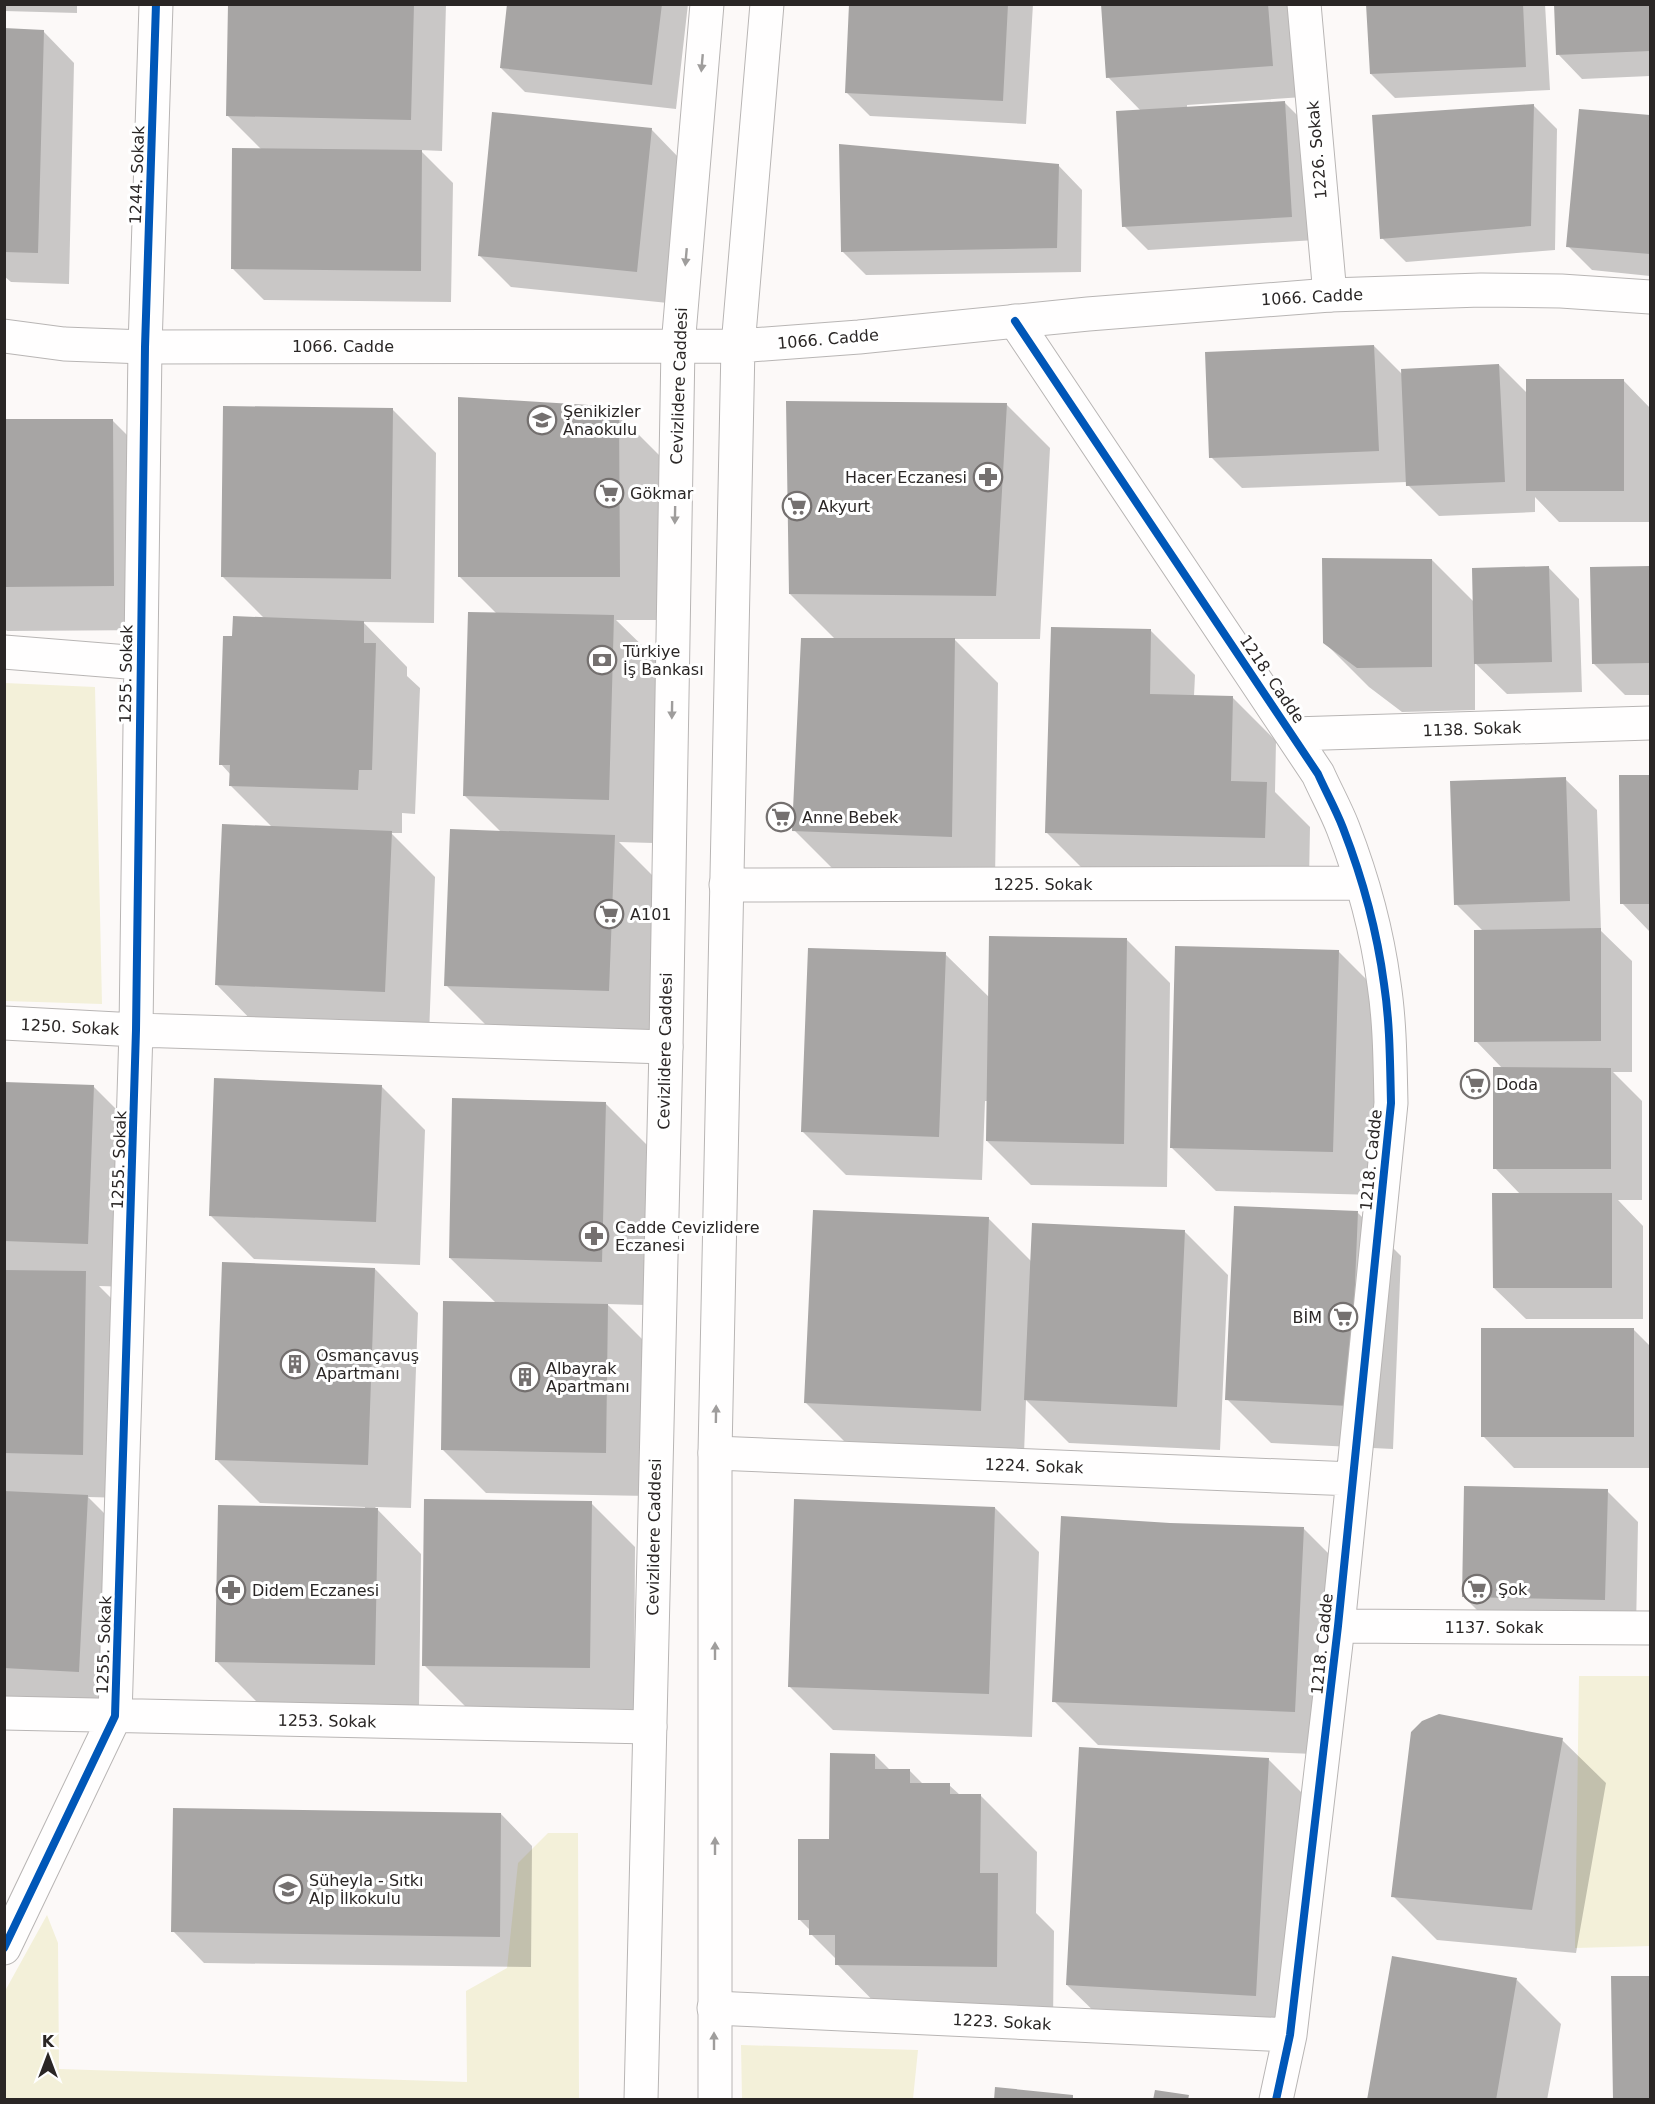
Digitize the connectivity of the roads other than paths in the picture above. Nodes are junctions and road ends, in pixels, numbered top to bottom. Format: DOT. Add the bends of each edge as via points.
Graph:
graph roads {
  1 [pos="156,4"];
  2 [pos="707,4"];
  3 [pos="767,4"];
  4 [pos="1304,4"];
  5 [pos="1330,295"];
  6 [pos="1650,297"];
  7 [pos="1015,321"];
  8 [pos="4,336"];
  9 [pos="678,346"];
  10 [pos="738,346"];
  11 [pos="145,347"];
  12 [pos="4,652"];
  13 [pos="140,663"];
  14 [pos="1650,723"];
  15 [pos="1293,734"];
  16 [pos="1361,883"];
  17 [pos="726,885"];
  18 [pos="4,1023"];
  19 [pos="136,1030"];
  20 [pos="666,1047"];
  21 [pos="715,1454"];
  22 [pos="1353,1479"];
  23 [pos="1338,1626"];
  24 [pos="1650,1628"];
  25 [pos="4,1713"];
  26 [pos="115,1716"];
  27 [pos="650,1727"];
  28 [pos="4,1948"];
  29 [pos="714,2008"];
  30 [pos="1290,2035"];
  31 [pos="641,2100"];
  32 [pos="715,2100"];
  33 [pos="1276,2100"];
  1 -- 11 [label="street, 1244. Sokak"];
  2 -- 9 [label="street, Cevizlidere Caddesi, one-way"];
  3 -- 10 [label="street"];
  4 -- 5 [label="street, 1226. Sokak"];
  5 -- 6 [label="street, 1066. Cadde" via="1492,290"];
  5 -- 7 [label="street, 1066. Cadde"];
  7 -- 10 [label="street, 1066. Cadde"];
  7 -- 15 [label="street, 1218. Cadde"];
  8 -- 11 [label="street, 1066. Cadde" via="64,344"];
  9 -- 10 [label="street, 1066. Cadde"];
  9 -- 11 [label="street, 1066. Cadde"];
  9 -- 20 [label="street, Cevizlidere Caddesi, one-way"];
  10 -- 17 [label="street"];
  11 -- 13 [label="street, 1255. Sokak"];
  12 -- 13 [label="street"];
  13 -- 19 [label="street, 1255. Sokak"];
  14 -- 15 [label="street, 1138. Sokak"];
  15 -- 16 [label="street, 1218. Cadde" via="1318,774 1343,828"];
  16 -- 17 [label="street, 1225. Sokak"];
  16 -- 22 [label="street, 1218. Cadde" via="1384,984 1391,1103"];
  21 -- 17 [label="street, one-way"];
  18 -- 19 [label="street, 1250. Sokak"];
  19 -- 20 [label="street, 1250. Sokak"];
  19 -- 26 [label="street, 1255. Sokak"];
  20 -- 27 [label="street, Cevizlidere Caddesi"];
  21 -- 22 [label="street, 1224. Sokak"];
  29 -- 21 [label="street, one-way"];
  22 -- 23 [label="street, 1218. Cadde"];
  23 -- 24 [label="street, 1137. Sokak"];
  23 -- 30 [label="street, 1218. Cadde"];
  25 -- 26 [label="street, 1253. Sokak"];
  26 -- 27 [label="street, 1253. Sokak"];
  26 -- 28 [label="street, 1255. Sokak"];
  27 -- 31 [label="street, Cevizlidere Caddesi"];
  29 -- 30 [label="street, 1223. Sokak"];
  32 -- 29 [label="street, one-way"];
  30 -- 33 [label="street, 1218. Cadde"];
}
